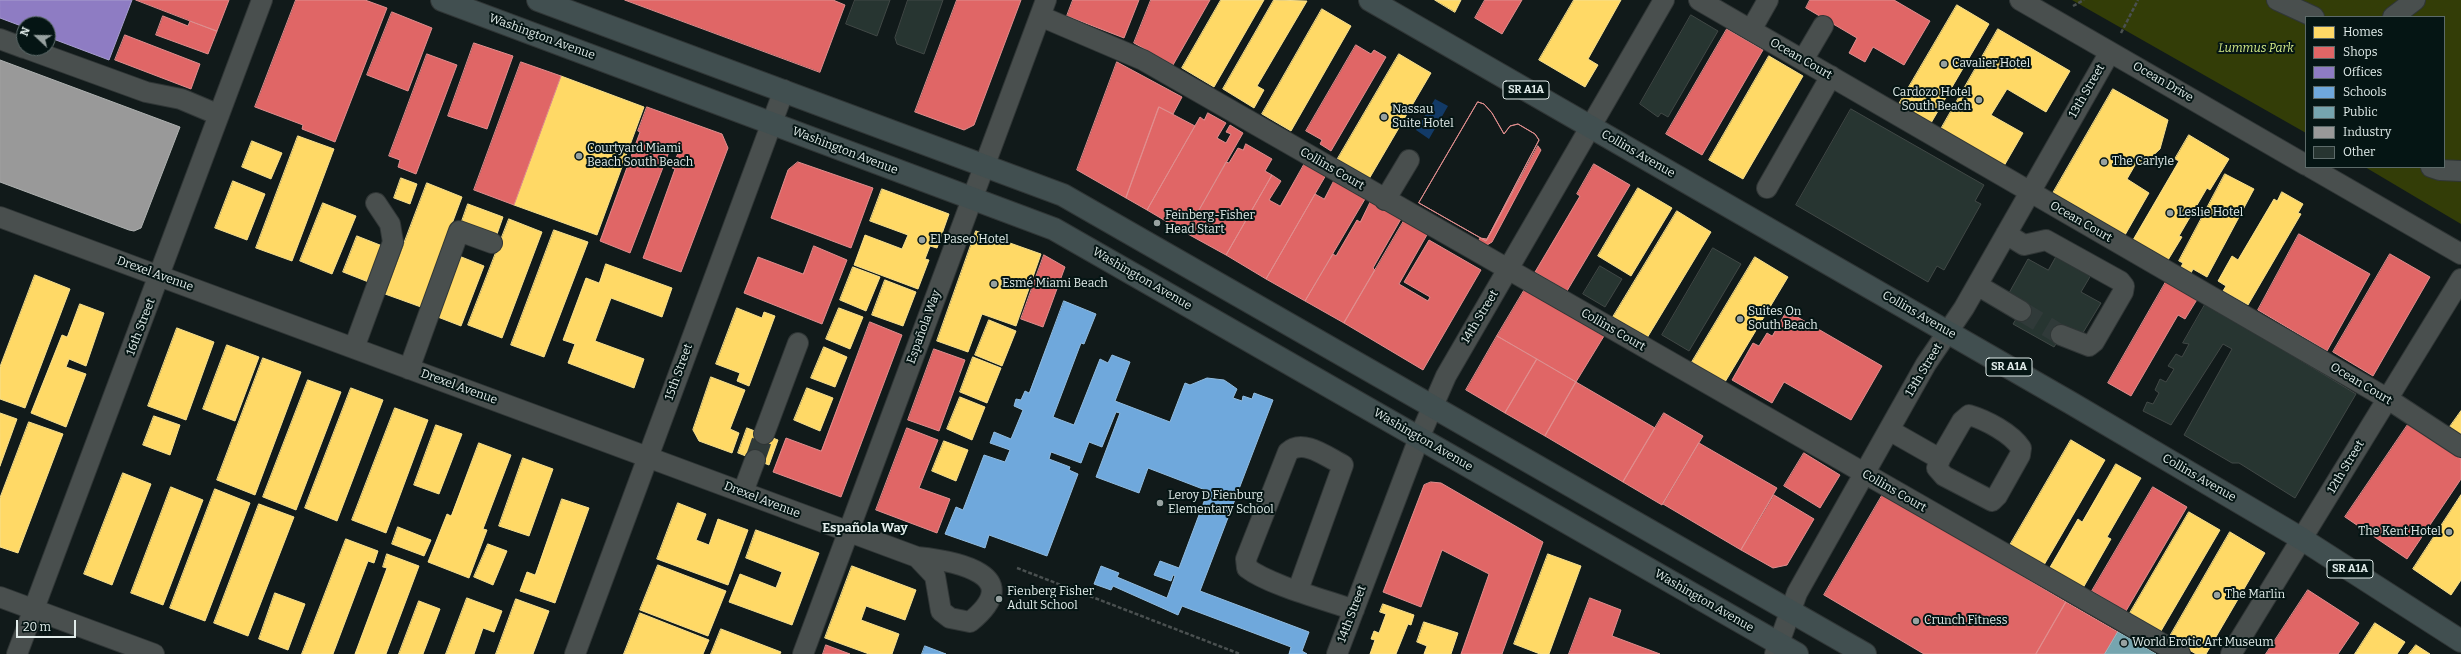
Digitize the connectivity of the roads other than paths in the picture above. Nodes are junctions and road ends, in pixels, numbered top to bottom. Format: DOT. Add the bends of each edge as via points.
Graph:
graph roads {
  1 [pos="262,0"];
  2 [pos="442,0"];
  3 [pos="538,0"];
  4 [pos="1370,0"];
  5 [pos="1664,0"];
  6 [pos="1699,0"];
  7 [pos="1768,0"];
  8 [pos="2020,0"];
  9 [pos="2277,0"];
  10 [pos="2416,0"];
  11 [pos="1043,8"];
  12 [pos="2312,16"];
  13 [pos="2393,16"];
  14 [pos="1823,26"];
  15 [pos="1751,30"];
  16 [pos="0,39"];
  17 [pos="16,45"];
  18 [pos="2110,52"];
  19 [pos="47,56"];
  20 [pos="1803,60"];
  21 [pos="1831,76"];
  22 [pos="784,90"];
  23 [pos="219,115"];
  24 [pos="772,123"];
  25 [pos="1591,127"];
  26 [pos="1408,160"];
  27 [pos="2305,164"];
  28 [pos="983,166"];
  29 [pos="2312,168"];
  30 [pos="2434,168"];
  31 [pos="2461,171"];
  32 [pos="1767,188"];
  33 [pos="2030,192"];
  34 [pos="972,198"];
  35 [pos="1386,200"];
  36 [pos="376,203"];
  37 [pos="0,217"];
  38 [pos="2006,234"];
  39 [pos="492,243"];
  40 [pos="2461,254"];
  41 [pos="1508,270"];
  42 [pos="160,276"];
  43 [pos="2461,279"];
  44 [pos="1976,285"];
  45 [pos="2021,311"];
  46 [pos="1948,332"];
  47 [pos="2061,335"];
  48 [pos="798,343"];
  49 [pos="354,348"];
  50 [pos="409,368"];
  51 [pos="2388,399"];
  52 [pos="1432,406"];
  53 [pos="1889,430"];
  54 [pos="764,434"];
  55 [pos="1419,438"];
  56 [pos="2461,447"];
  57 [pos="648,457"];
  58 [pos="1940,459"];
  59 [pos="755,460"];
  60 [pos="1864,474"];
  61 [pos="743,492"];
  62 [pos="848,532"];
  63 [pos="2302,539"];
  64 [pos="917,557"];
  65 [pos="1298,590"];
  66 [pos="0,597"];
  67 [pos="34,610"];
  68 [pos="1354,610"];
  69 [pos="1790,611"];
  70 [pos="2461,640"];
  71 [pos="1783,651"];
  72 [pos="17,654"];
  73 [pos="154,654"];
  74 [pos="575,654"];
  75 [pos="803,654"];
  76 [pos="1337,654"];
  77 [pos="1865,654"];
  78 [pos="2180,654"];
  79 [pos="2231,654"];
  1 -- 23 [label="street, 16th Street"];
  2 -- 24 [label="main road, Washington Avenue"];
  3 -- 22 [label="main road"];
  4 -- 25 [label="main road, Collins Avenue / SR A1A"];
  5 -- 25 [label="street, 14th Street"];
  6 -- 15 [label="street, Ocean Court"];
  7 -- 15 [label="street"];
  8 -- 18 [label="street, Ocean Drive"];
  9 -- 12 [label="street"];
  10 -- 13 [label="street"];
  11 -- 28 [label="street, Española Way"];
  11 -- 35 [label="street, Collins Court" via="1143,60"];
  14 -- 20 [label="street"];
  15 -- 20 [label="street, Ocean Court"];
  16 -- 17 [label="street"];
  18 -- 27 [label="street, Ocean Drive"];
  18 -- 33 [label="street, 13th Street"];
  19 -- 23 [label="street" via="146,92 181,99"];
  20 -- 21 [label="street, Ocean Court"];
  21 -- 32 [label="street"];
  21 -- 33 [label="street, Ocean Court"];
  22 -- 24 [label="street, 15th Street"];
  22 -- 28 [label="main road"];
  23 -- 42 [label="street, 16th Street"];
  24 -- 34 [label="main road, Washington Avenue"];
  24 -- 57 [label="street, 15th Street"];
  25 -- 41 [label="street, 14th Street"];
  25 -- 46 [label="main road, Collins Avenue / SR A1A"];
  26 -- 35 [label="street"];
  28 -- 34 [label="street, Española Way"];
  28 -- 52 [label="main road" via="1043,187 1085,206"];
  29 -- 40 [label="street"];
  30 -- 31 [label="street"];
  33 -- 38 [label="street, 13th Street"];
  33 -- 51 [label="street, Ocean Court"];
  34 -- 55 [label="main road, Washington Avenue" via="1054,229 1086,246"];
  34 -- 62 [label="street, Española Way"];
  35 -- 41 [label="street, Collins Court"];
  36 -- 49 [label="street" via="390,224 393,242"];
  37 -- 42 [label="street, Drexel Avenue"];
  38 -- 44 [label="street, 13th Street"];
  38 -- 47 [label="street" via="2024,245 2046,240 2120,281 2124,286 2094,342 2089,346"];
  39 -- 50 [label="street" via="459,232"];
  41 -- 52 [label="street, 14th Street" via="1446,376"];
  41 -- 60 [label="street, Collins Court"];
  42 -- 49 [label="street, Drexel Avenue"];
  42 -- 67 [label="street, 16th Street"];
  43 -- 51 [label="street, 12th Street"];
  44 -- 45 [label="street"];
  44 -- 46 [label="street, 13th Street"];
  46 -- 53 [label="street, 13th Street"];
  46 -- 63 [label="main road, Collins Avenue / SR A1A"];
  48 -- 54 [label="street"];
  49 -- 50 [label="street, Drexel Avenue"];
  50 -- 57 [label="street, Drexel Avenue"];
  51 -- 56 [label="street, Ocean Court"];
  51 -- 63 [label="street, 12th Street"];
  52 -- 55 [label="street, 14th Street"];
  52 -- 69 [label="main road"];
  53 -- 58 [label="street"];
  53 -- 60 [label="street, 13th Street"];
  55 -- 68 [label="street, 14th Street"];
  55 -- 71 [label="main road, Washington Avenue"];
  57 -- 61 [label="street, Drexel Avenue"];
  57 -- 74 [label="street, 15th Street"];
  58 -- 58 [label="street" via="1962,421 1969,415 1978,417 2016,441 2021,448 2017,462 1998,496 1992,501 1944,476 1937,468"];
  59 -- 61 [label="street"];
  60 -- 69 [label="street, 13th Street" via="1797,593"];
  60 -- 78 [label="street, Collins Court"];
  61 -- 62 [label="street, Drexel Avenue"];
  62 -- 64 [label="street, Drexel Avenue"];
  62 -- 75 [label="street, Española Way"];
  63 -- 70 [label="main road, Collins Avenue / SR A1A"];
  63 -- 79 [label="street, 12th Street"];
  65 -- 65 [label="street" via="1254,574 1247,568 1246,559 1288,452 1303,445 1343,465"];
  65 -- 68 [label="street"];
  66 -- 67 [label="street"];
  67 -- 72 [label="street, 16th Street"];
  67 -- 73 [label="street"];
  68 -- 76 [label="street, 14th Street"];
  69 -- 71 [label="street, 13th Street"];
  69 -- 77 [label="main road"];
}
